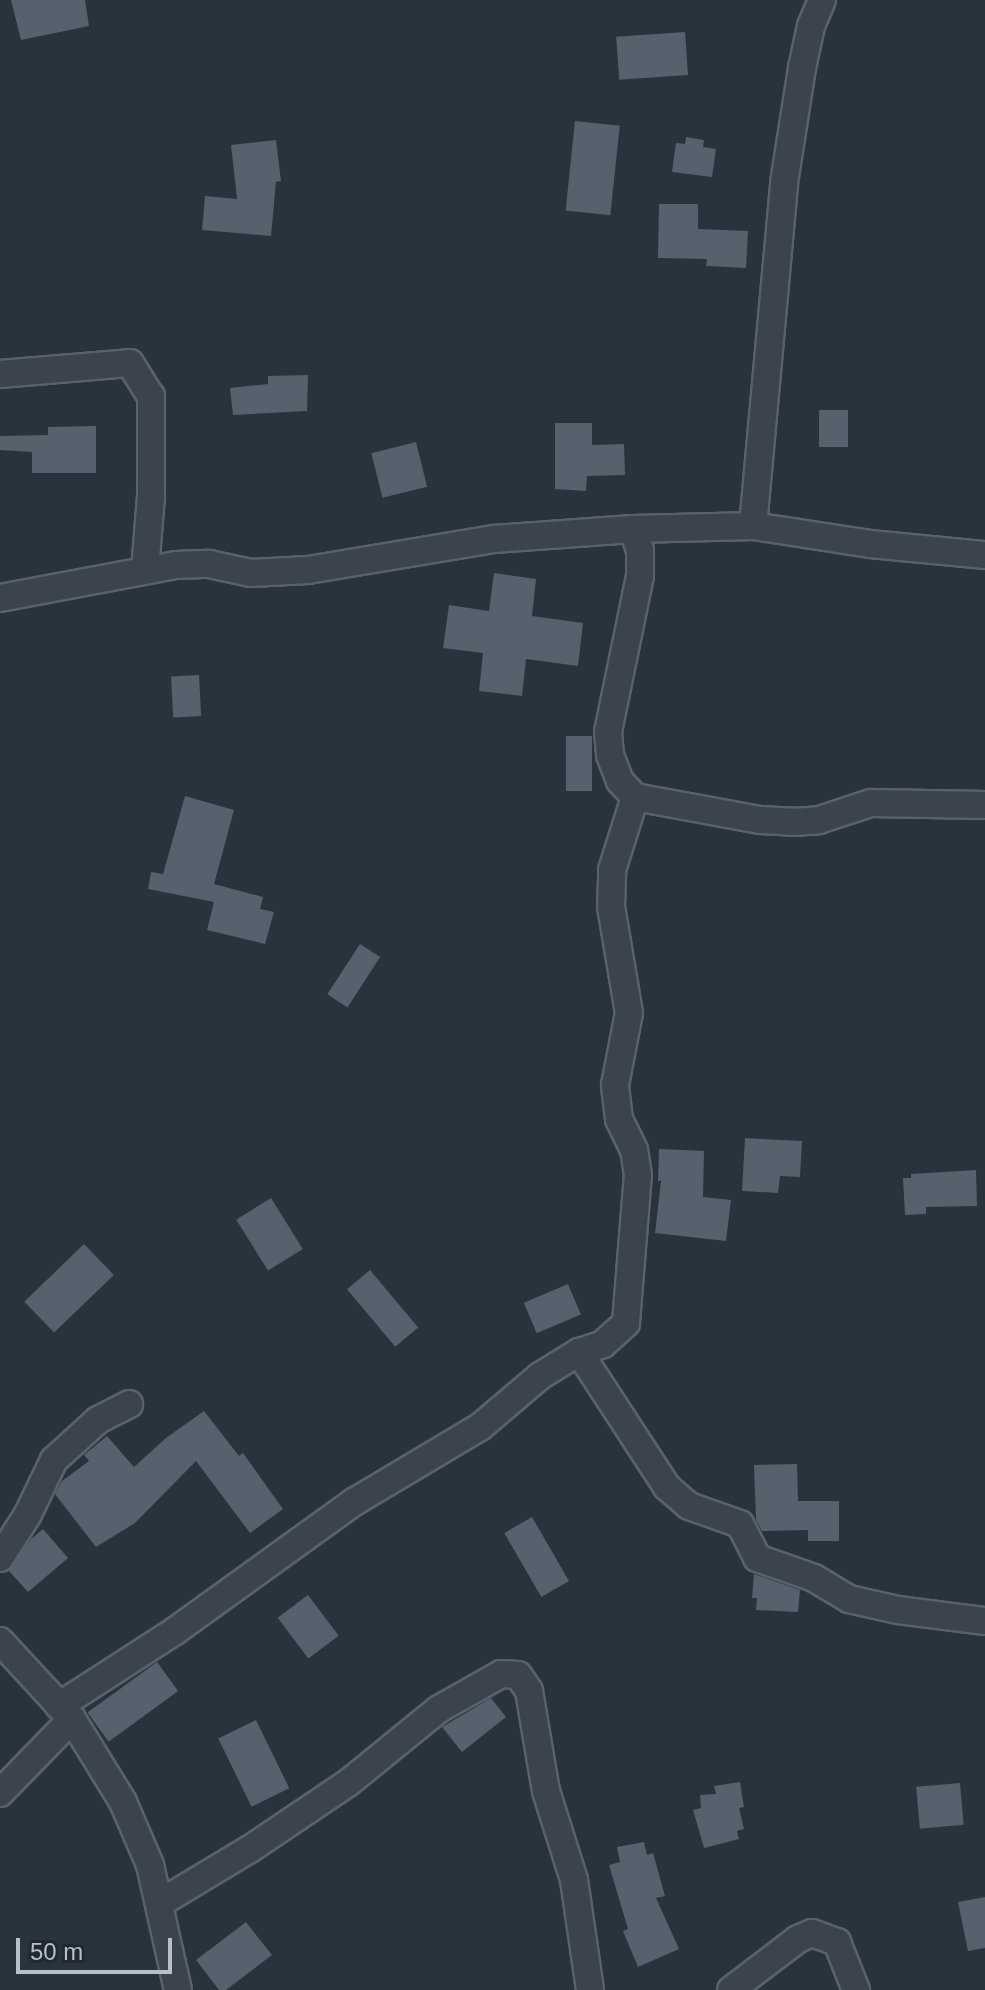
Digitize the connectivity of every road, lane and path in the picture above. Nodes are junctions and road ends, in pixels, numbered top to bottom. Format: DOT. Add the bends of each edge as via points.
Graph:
graph roads {
  1 [pos="822,0"];
  2 [pos="0,374"];
  3 [pos="753,526"];
  4 [pos="633,529"];
  5 [pos="985,555"];
  6 [pos="145,571"];
  7 [pos="0,598"];
  8 [pos="635,797"];
  9 [pos="985,805"];
  10 [pos="579,1352"];
  11 [pos="129,1404"];
  12 [pos="0,1558"];
  13 [pos="985,1621"];
  14 [pos="0,1641"];
  15 [pos="66,1712"];
  16 [pos="0,1793"];
  17 [pos="160,1903"];
  18 [pos="178,1990"];
  19 [pos="590,1990"];
  20 [pos="731,1990"];
  21 [pos="856,1990"];
  1 -- 3 [label="street" via="811,26 790,135"];
  2 -- 6 [label="street" via="130,363 151,396"];
  3 -- 4 [label="street"];
  3 -- 5 [label="street"];
  4 -- 6 [label="street" via="494,539 308,570 251,573 209,564"];
  4 -- 8 [label="street" via="640,576 608,732 620,781"];
  6 -- 7 [label="street"];
  8 -- 9 [label="street" via="793,822 819,820 871,803"];
  8 -- 10 [label="street" via="612,870 611,907 629,1013 615,1085 619,1119 634,1150 638,1175 632,1280 626,1323 603,1344"];
  10 -- 13 [label="street" via="667,1487 689,1506 740,1524 757,1558 814,1578 849,1599"];
  10 -- 15 [label="street" via="540,1376 480,1427 354,1502"];
  11 -- 12 [label="street" via="98,1420 54,1460"];
  14 -- 15 [label="street"];
  15 -- 16 [label="street"];
  15 -- 17 [label="street" via="123,1802"];
  17 -- 18 [label="street"];
  17 -- 19 [label="street" via="348,1783 439,1709 501,1674 518,1675 529,1691 546,1791 574,1880"];
  20 -- 21 [label="street" via="812,1933 837,1942"];
}
